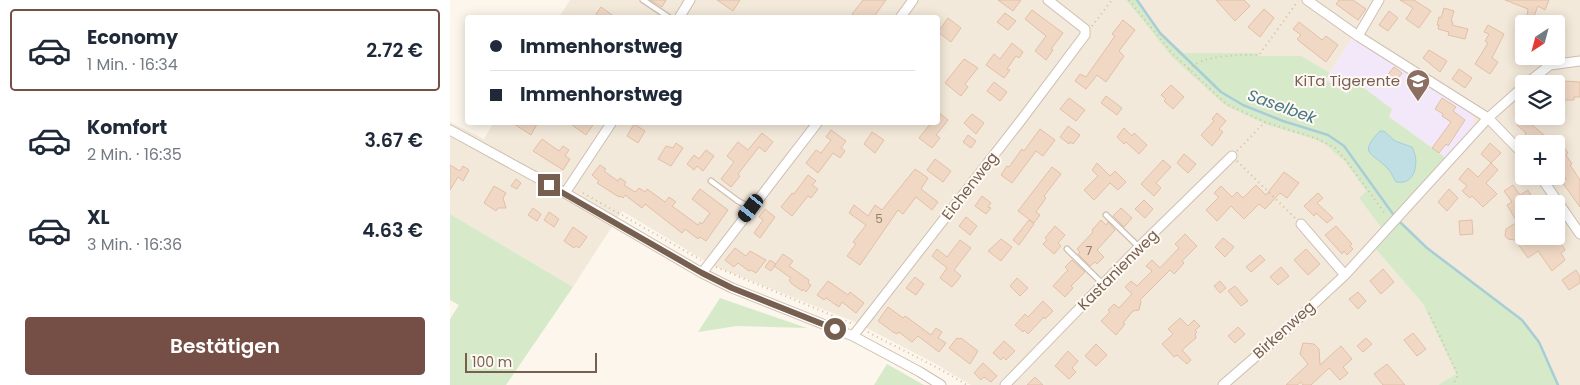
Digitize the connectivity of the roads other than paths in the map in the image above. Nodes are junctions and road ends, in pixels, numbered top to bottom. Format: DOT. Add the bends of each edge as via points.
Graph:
graph roads {
  1 [pos="643,0"];
  2 [pos="690,0"];
  3 [pos="913,0"];
  4 [pos="1048,0"];
  5 [pos="1307,0"];
  6 [pos="1379,0"];
  7 [pos="666,15"];
  8 [pos="681,15"];
  9 [pos="902,15"];
  10 [pos="1358,36"];
  11 [pos="1580,60"];
  12 [pos="1538,75"];
  13 [pos="1515,94"];
  14 [pos="1488,118"];
  15 [pos="610,125"];
  16 [pos="816,125"];
  17 [pos="450,130"];
  18 [pos="1515,146"];
  19 [pos="1232,156"];
  20 [pos="711,180"];
  21 [pos="1546,185"];
  22 [pos="565,193"];
  23 [pos="751,208"];
  24 [pos="1106,215"];
  25 [pos="1301,224"];
  26 [pos="1580,234"];
  27 [pos="1139,247"];
  28 [pos="1068,249"];
  29 [pos="702,273"];
  30 [pos="1345,275"];
  31 [pos="1104,285"];
  32 [pos="853,336"];
  33 [pos="941,385"];
  34 [pos="1005,385"];
  35 [pos="1223,385"];
  1 -- 7 [label="lane"];
  2 -- 8 [label="street"];
  3 -- 9 [label="street"];
  4 -- 32 [label="street, Eichenweg" via="1085,29 1085,35"];
  5 -- 10 [label="street"];
  6 -- 10 [label="street"];
  10 -- 14 [label="street"];
  11 -- 12 [label="street, Birkenweg" via="1550,65"];
  13 -- 14 [label="street, Birkenweg"];
  14 -- 18 [label="street"];
  14 -- 30 [label="street, Birkenweg"];
  15 -- 22 [label="street"];
  16 -- 23 [label="street"];
  17 -- 22 [label="street"];
  19 -- 27 [label="street, Kastanienweg"];
  20 -- 23 [label="lane"];
  21 -- 26 [label="street"];
  22 -- 29 [label="street"];
  23 -- 29 [label="street"];
  24 -- 27 [label="lane"];
  25 -- 30 [label="street"];
  27 -- 31 [label="street, Kastanienweg"];
  28 -- 31 [label="lane"];
  29 -- 32 [label="street"];
  30 -- 35 [label="street, Birkenweg"];
  31 -- 34 [label="street, Kastanienweg"];
  32 -- 33 [label="street"];
}
